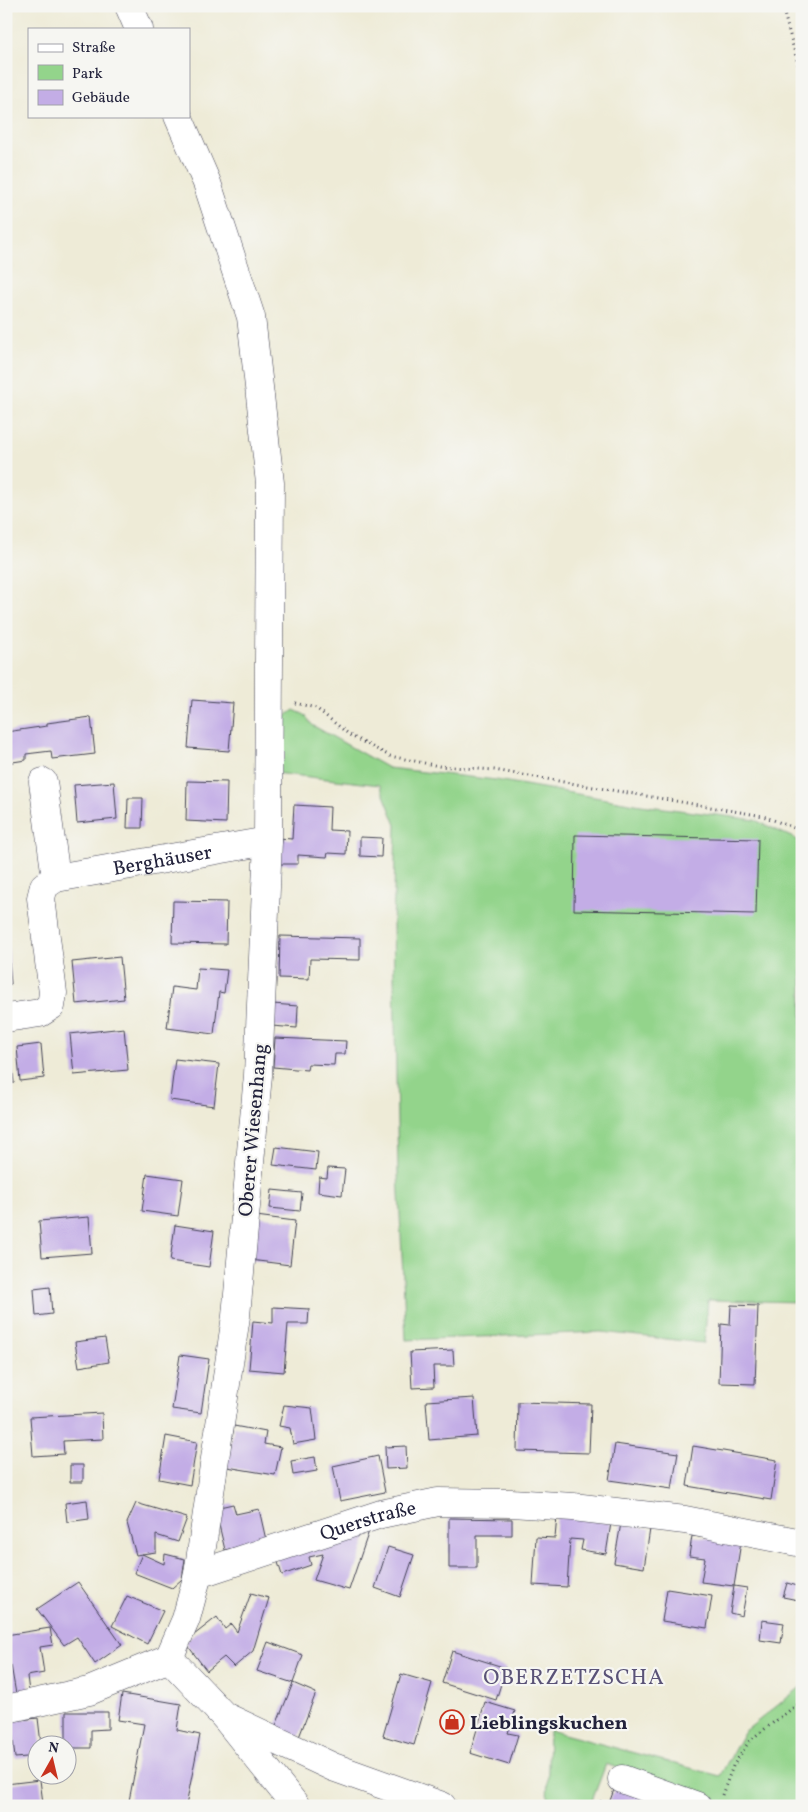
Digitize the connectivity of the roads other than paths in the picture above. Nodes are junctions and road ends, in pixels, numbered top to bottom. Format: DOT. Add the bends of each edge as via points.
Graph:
graph roads {
  1 [pos="129,6"];
  2 [pos="139,28"];
  3 [pos="179,118"];
  4 [pos="43,782"];
  5 [pos="268,841"];
  6 [pos="56,878"];
  7 [pos="6,1018"];
  8 [pos="802,1543"];
  9 [pos="198,1574"];
  10 [pos="169,1658"];
  11 [pos="6,1709"];
  12 [pos="224,1716"];
  13 [pos="622,1779"];
  14 [pos="709,1802"];
  15 [pos="296,1806"];
  16 [pos="442,1806"];
  1 -- 2 [label="street"];
  3 -- 5 [label="street, Oberer Wiesenhang" via="207,182 251,317 270,483"];
  4 -- 6 [label="street"];
  5 -- 6 [label="street, Berghäuser"];
  5 -- 9 [label="street, Oberer Wiesenhang" via="258,1075 236,1316"];
  6 -- 7 [label="street" via="44,886 41,898 53,993 51,1006 40,1013"];
  8 -- 9 [label="street, Querstraße" via="685,1520 583,1508 438,1502 380,1514"];
  9 -- 10 [label="street" via="186,1619"];
  10 -- 11 [label="street" via="89,1691"];
  10 -- 12 [label="street"];
  12 -- 15 [label="street"];
  12 -- 16 [label="street" via="333,1767"];
  13 -- 14 [label="street"];
}
